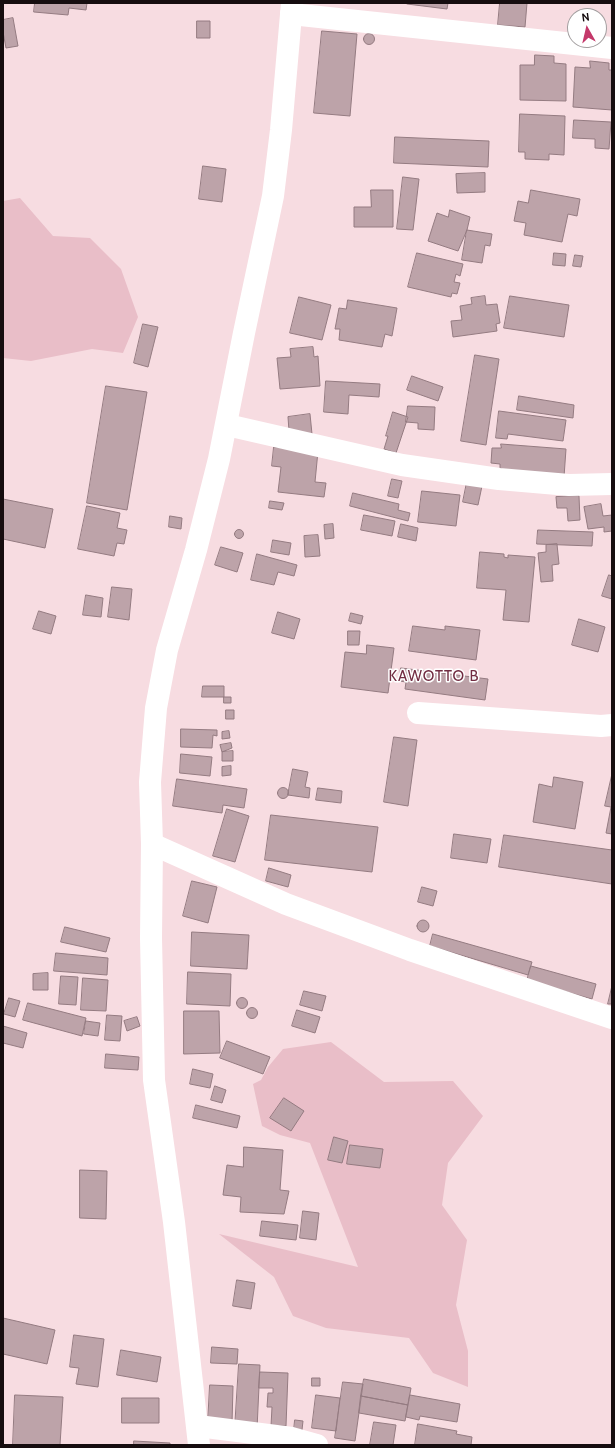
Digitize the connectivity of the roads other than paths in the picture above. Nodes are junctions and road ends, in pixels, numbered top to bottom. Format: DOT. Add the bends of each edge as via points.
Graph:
graph roads {
  1 [pos="292,9"];
  2 [pos="612,48"];
  3 [pos="227,425"];
  4 [pos="612,484"];
  5 [pos="418,713"];
  6 [pos="612,725"];
  7 [pos="152,844"];
  8 [pos="612,1018"];
  9 [pos="198,1436"];
  10 [pos="317,1445"];
  1 -- 2 [label="street"];
  1 -- 3 [label="street" via="273,196"];
  3 -- 4 [label="street" via="402,465 499,480 569,485"];
  3 -- 7 [label="street" via="196,550 167,650 156,708 150,782"];
  5 -- 6 [label="street"];
  7 -- 8 [label="street" via="294,907 410,950"];
  7 -- 9 [label="street" via="154,1080 174,1222"];
  9 -- 10 [label="street" via="292,1438"];
}
